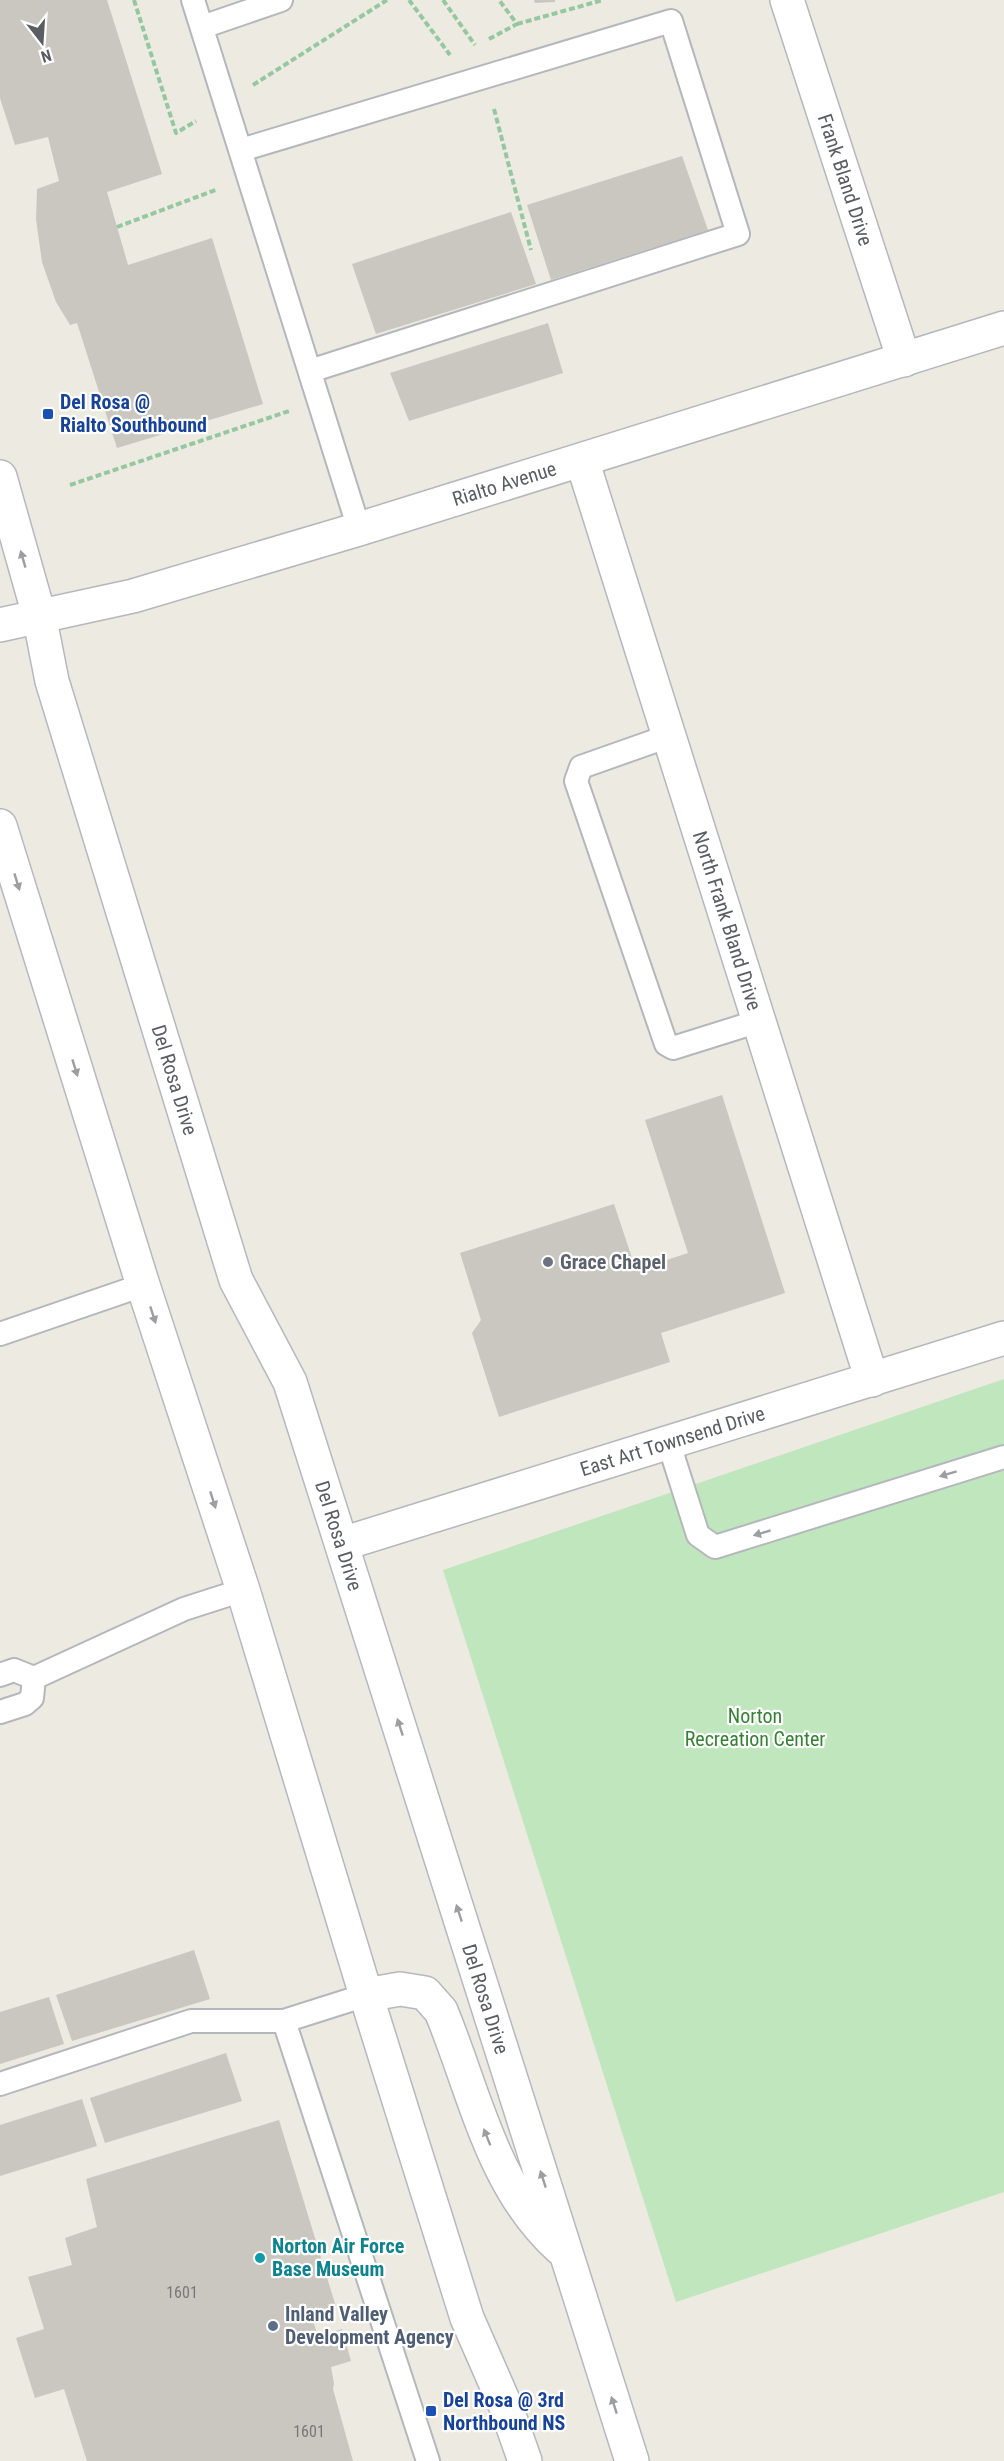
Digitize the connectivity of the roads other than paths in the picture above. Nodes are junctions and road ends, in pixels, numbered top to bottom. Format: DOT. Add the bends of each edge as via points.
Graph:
graph roads {
  1 [pos="193,0"];
  2 [pos="281,0"];
  3 [pos="787,0"];
  4 [pos="202,27"];
  5 [pos="241,150"];
  6 [pos="1004,328"];
  7 [pos="904,360"];
  8 [pos="310,371"];
  9 [pos="582,460"];
  10 [pos="0,477"];
  11 [pos="360,529"];
  12 [pos="39,615"];
  13 [pos="0,625"];
  14 [pos="669,736"];
  15 [pos="0,826"];
  16 [pos="759,1022"];
  17 [pos="143,1285"];
  18 [pos="0,1334"];
  19 [pos="1004,1338"];
  20 [pos="872,1380"];
  21 [pos="669,1444"];
  22 [pos="1004,1457"];
  23 [pos="342,1544"];
  24 [pos="243,1590"];
  25 [pos="0,1675"];
  26 [pos="34,1678"];
  27 [pos="0,1712"];
  28 [pos="366,1995"];
  29 [pos="284,2021"];
  30 [pos="0,2084"];
  31 [pos="566,2253"];
  32 [pos="428,2461"];
  33 [pos="525,2461"];
  34 [pos="632,2461"];
  1 -- 4 [label="lane"];
  2 -- 4 [label="lane"];
  3 -- 7 [label="street, Frank Bland Drive"];
  4 -- 5 [label="lane"];
  5 -- 8 [label="lane"];
  5 -- 8 [label="lane" via="671,21 738,234"];
  6 -- 7 [label="street, Rialto Avenue"];
  7 -- 9 [label="street, Rialto Avenue"];
  8 -- 11 [label="lane"];
  9 -- 11 [label="street, Rialto Avenue"];
  9 -- 14 [label="street, North Frank Bland Drive"];
  12 -- 10 [label="street, Del Rosa Drive, one-way"];
  11 -- 12 [label="street, Rialto Avenue" via="133,596"];
  12 -- 13 [label="street, Rialto Avenue"];
  12 -- 23 [label="street, Del Rosa Drive" via="52,681 236,1280 290,1382"];
  14 -- 16 [label="street, North Frank Bland Drive"];
  14 -- 16 [label="lane" via="581,767 576,781 666,1044 673,1048"];
  15 -- 17 [label="street, one-way"];
  16 -- 20 [label="street, North Frank Bland Drive"];
  17 -- 18 [label="lane"];
  17 -- 24 [label="street, one-way"];
  19 -- 20 [label="street, East Art Townsend Drive"];
  20 -- 21 [label="street, East Art Townsend Drive"];
  22 -- 21 [label="lane, one-way" via="715,1547 698,1535"];
  21 -- 23 [label="street, East Art Townsend Drive"];
  31 -- 23 [label="street, Del Rosa Drive, one-way"];
  24 -- 26 [label="lane" via="184,1609"];
  24 -- 28 [label="street"];
  25 -- 26 [label="lane" via="14,1670"];
  26 -- 27 [label="lane" via="32,1698"];
  28 -- 29 [label="lane"];
  31 -- 28 [label="street, one-way" via="529,2214 493,2152 441,2011 425,1993 400,1989"];
  28 -- 33 [label="street" via="467,2318"];
  29 -- 30 [label="lane" via="191,2021"];
  29 -- 32 [label="lane"];
  34 -- 31 [label="street, Del Rosa Drive, one-way"];
}
